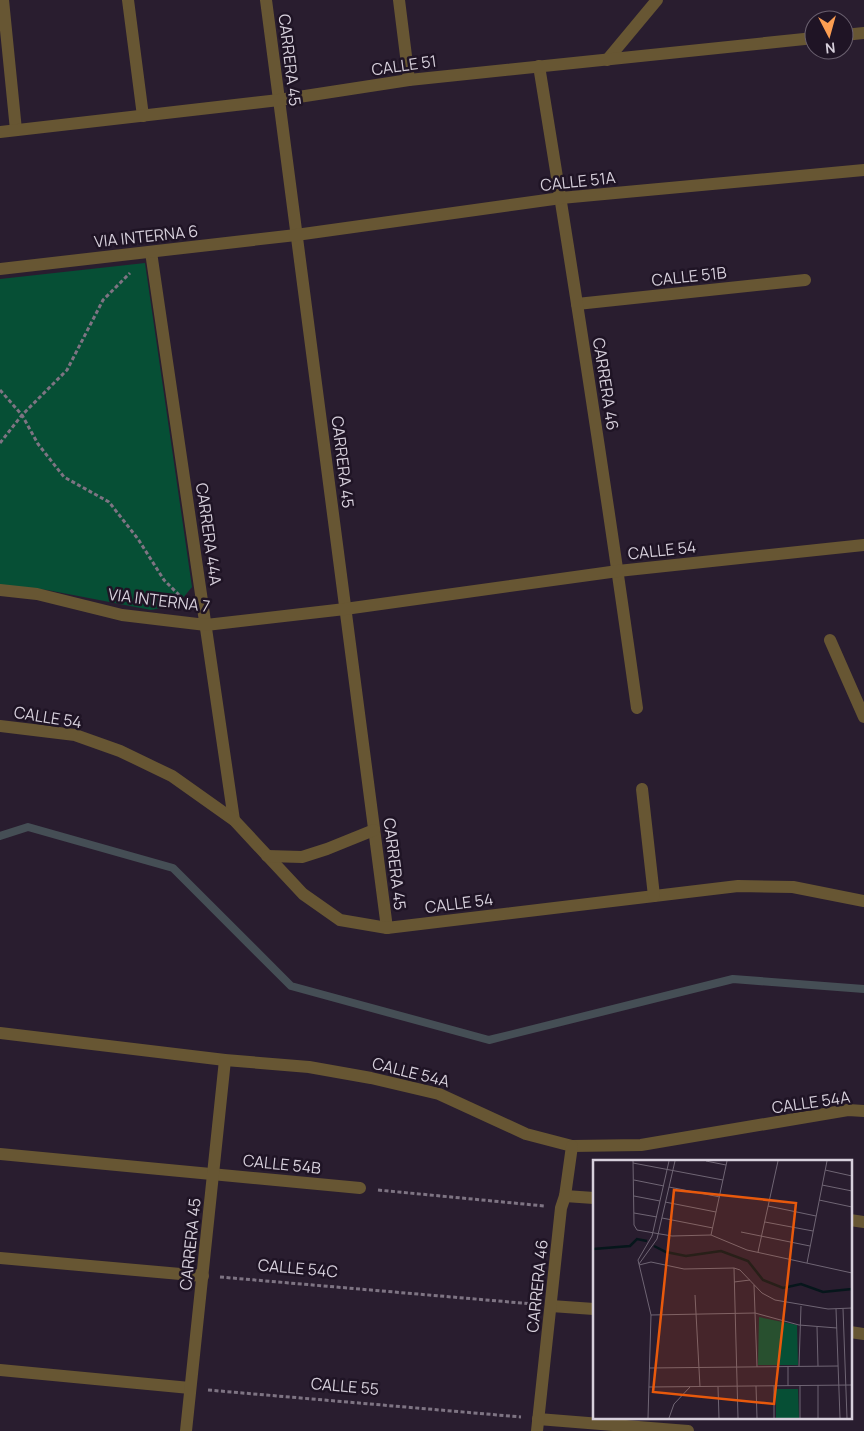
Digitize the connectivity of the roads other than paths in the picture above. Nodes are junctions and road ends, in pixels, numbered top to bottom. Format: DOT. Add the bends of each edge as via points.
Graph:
graph roads {
  1 [pos="3,0"];
  2 [pos="128,0"];
  3 [pos="266,0"];
  4 [pos="399,0"];
  5 [pos="657,0"];
  6 [pos="804,39"];
  7 [pos="607,60"];
  8 [pos="539,66"];
  9 [pos="409,80"];
  10 [pos="279,100"];
  11 [pos="143,116"];
  12 [pos="16,130"];
  13 [pos="0,132"];
  14 [pos="864,170"];
  15 [pos="561,198"];
  16 [pos="296,235"];
  17 [pos="151,252"];
  18 [pos="0,268"];
  19 [pos="805,280"];
  20 [pos="577,304"];
  21 [pos="864,545"];
  22 [pos="618,571"];
  23 [pos="0,590"];
  24 [pos="346,609"];
  25 [pos="206,625"];
  26 [pos="830,640"];
  27 [pos="637,708"];
  28 [pos="864,717"];
  29 [pos="0,726"];
  30 [pos="642,789"];
  31 [pos="234,820"];
  32 [pos="374,830"];
  33 [pos="267,856"];
  34 [pos="654,896"];
  35 [pos="864,901"];
  36 [pos="387,928"];
  37 [pos="0,1033"];
  38 [pos="225,1060"];
  39 [pos="864,1111"];
  40 [pos="572,1146"];
  41 [pos="0,1154"];
  42 [pos="214,1174"];
  43 [pos="360,1188"];
  44 [pos="593,1198"];
  45 [pos="563,1202"];
  46 [pos="0,1258"];
  47 [pos="203,1276"];
  48 [pos="551,1306"];
  49 [pos="593,1309"];
  50 [pos="0,1370"];
  51 [pos="190,1388"];
  52 [pos="538,1425"];
  53 [pos="186,1431"];
  54 [pos="688,1431"];
  1 -- 12 [label="street"];
  2 -- 11 [label="street"];
  3 -- 10 [label="street, CARRERA 45"];
  4 -- 9 [label="street"];
  5 -- 7 [label="street"];
  6 -- 7 [label="street, CALLE 51"];
  7 -- 8 [label="street, CALLE 51"];
  8 -- 9 [label="street, CALLE 51"];
  8 -- 15 [label="street, CARRERA 46"];
  9 -- 10 [label="street, CALLE 51"];
  10 -- 11 [label="street, CALLE 51"];
  10 -- 16 [label="street, CARRERA 45"];
  11 -- 12 [label="street, CALLE 51"];
  12 -- 13 [label="street, CALLE 51"];
  14 -- 15 [label="street, CALLE 51A"];
  15 -- 16 [label="street, CALLE 51A"];
  15 -- 20 [label="street, CARRERA 46"];
  16 -- 17 [label="street, VIA INTERNA 6"];
  16 -- 24 [label="street, CARRERA 45"];
  17 -- 18 [label="street, VIA INTERNA 6"];
  17 -- 25 [label="street, CARRERA 44A"];
  19 -- 20 [label="street, CALLE 51B"];
  20 -- 22 [label="street, CARRERA 46"];
  21 -- 22 [label="street, CALLE 54"];
  22 -- 24 [label="street, CALLE 54"];
  22 -- 27 [label="street, CARRERA 46"];
  23 -- 25 [label="street, VIA INTERNA 7" via="37,594 122,614"];
  24 -- 25 [label="street, VIA INTERNA 7"];
  24 -- 32 [label="street, CARRERA 45"];
  25 -- 31 [label="street, CARRERA 44A"];
  26 -- 28 [label="street"];
  29 -- 31 [label="street, CALLE 54" via="75,735 120,751 172,776"];
  30 -- 34 [label="street"];
  31 -- 33 [label="street, CALLE 54"];
  32 -- 33 [label="street" via="302,857"];
  32 -- 36 [label="street, CARRERA 45"];
  33 -- 36 [label="street, CALLE 54" via="303,894 340,920"];
  34 -- 35 [label="street, CALLE 54" via="738,886 793,887"];
  34 -- 36 [label="street, CALLE 54"];
  37 -- 38 [label="street, CALLE 54A"];
  38 -- 40 [label="street, CALLE 54A" via="372,1078 439,1094 526,1134"];
  38 -- 42 [label="street, CARRERA 45"];
  39 -- 40 [label="street, CALLE 54A" via="848,1110 641,1145"];
  40 -- 45 [label="street, CARRERA 46"];
  41 -- 42 [label="street, CALLE 54B"];
  42 -- 43 [label="street, CALLE 54B"];
  42 -- 47 [label="street, CARRERA 45"];
  44 -- 45 [label="street"];
  45 -- 48 [label="street, CARRERA 46"];
  46 -- 47 [label="street"];
  47 -- 51 [label="street, CARRERA 45"];
  48 -- 49 [label="street"];
  48 -- 52 [label="street, CARRERA 46"];
  50 -- 51 [label="street"];
  51 -- 53 [label="street, CARRERA 45"];
  52 -- 54 [label="street"];
}
